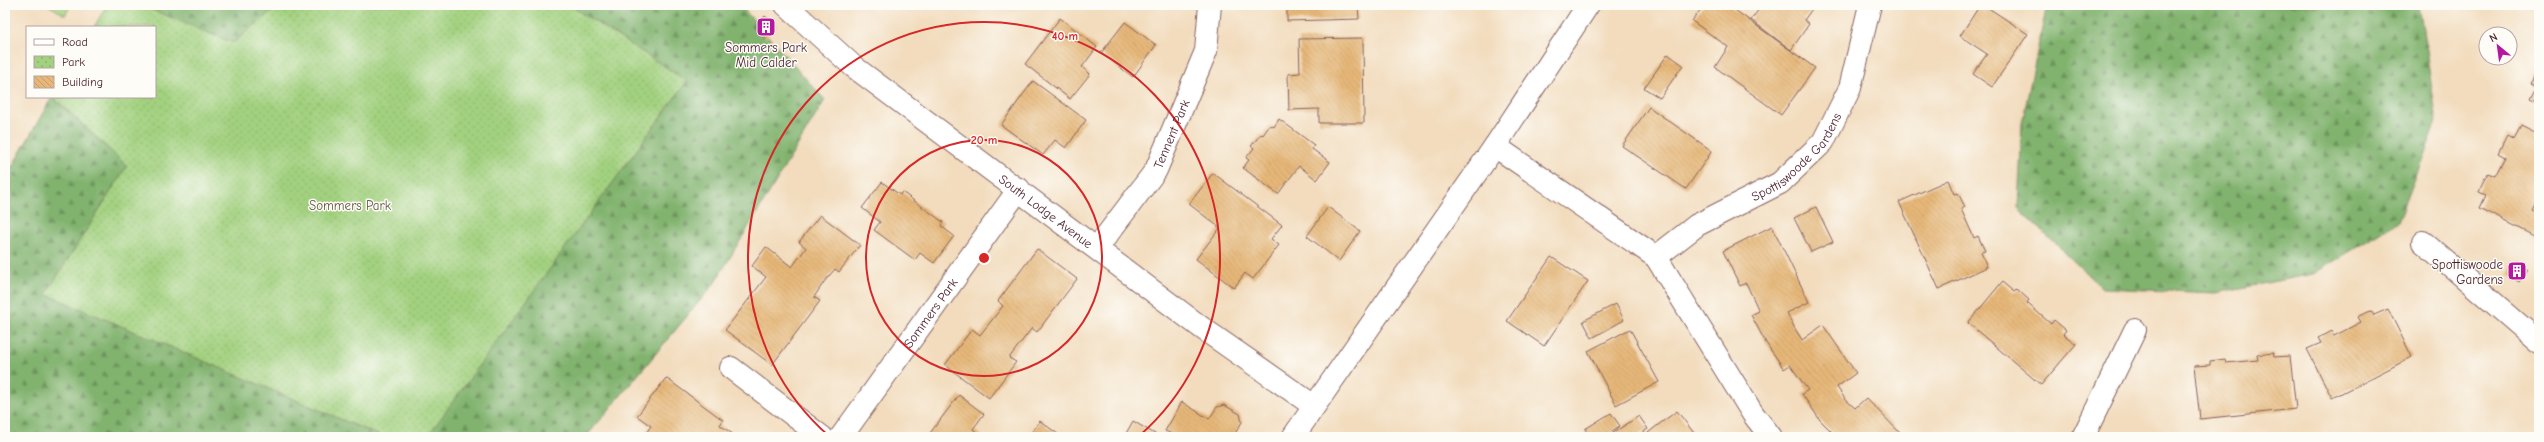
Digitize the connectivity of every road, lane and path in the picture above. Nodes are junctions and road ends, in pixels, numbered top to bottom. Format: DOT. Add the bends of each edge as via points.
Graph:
graph roads {
  1 [pos="786,5"];
  2 [pos="1210,5"];
  3 [pos="1588,5"];
  4 [pos="1870,5"];
  5 [pos="1495,146"];
  6 [pos="1019,189"];
  7 [pos="2423,242"];
  8 [pos="1097,248"];
  9 [pos="1656,257"];
  10 [pos="2135,330"];
  11 [pos="2539,342"];
  12 [pos="731,368"];
  13 [pos="1314,406"];
  14 [pos="822,437"];
  15 [pos="841,437"];
  16 [pos="1293,437"];
  17 [pos="1771,437"];
  18 [pos="2083,437"];
  1 -- 6 [label="street, South Lodge Avenue" via="854,66"];
  2 -- 8 [label="street, Tennent Park" via="1206,51 1156,170"];
  3 -- 5 [label="street"];
  4 -- 9 [label="street, Spottiswoode Gardens" via="1850,88 1823,142 1780,183 1698,225"];
  5 -- 9 [label="street"];
  5 -- 13 [label="street"];
  6 -- 8 [label="street, South Lodge Avenue"];
  6 -- 15 [label="street, Sommers Park"];
  7 -- 11 [label="street"];
  8 -- 13 [label="street, South Lodge Avenue" via="1202,328"];
  9 -- 17 [label="street" via="1753,414"];
  10 -- 18 [label="street"];
  12 -- 14 [label="street"];
  13 -- 16 [label="street"];
}
